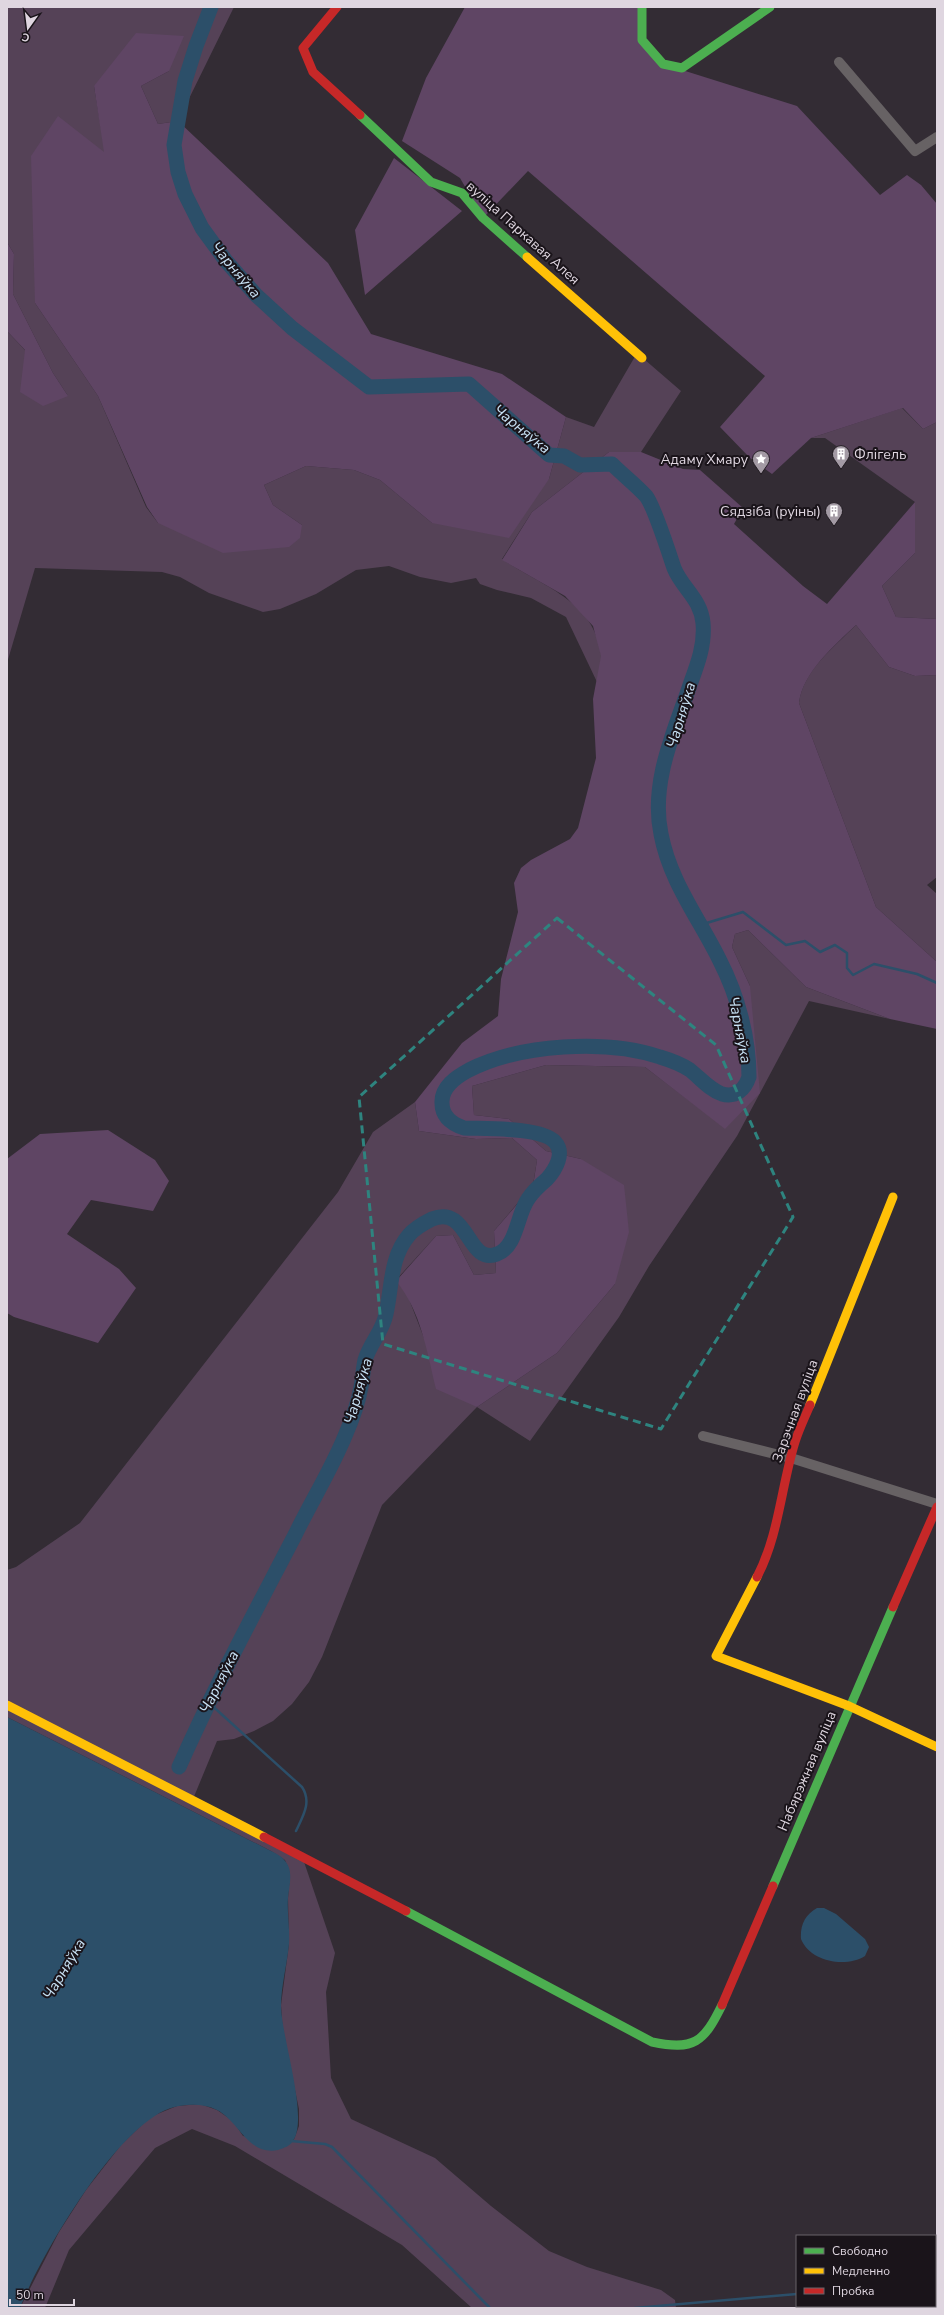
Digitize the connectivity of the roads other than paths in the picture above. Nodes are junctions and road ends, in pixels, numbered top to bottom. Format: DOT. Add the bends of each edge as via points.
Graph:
graph roads {
  1 [pos="337,7"];
  2 [pos="642,7"];
  3 [pos="770,7"];
  4 [pos="839,62"];
  5 [pos="937,137"];
  6 [pos="642,358"];
  7 [pos="893,1197"];
  8 [pos="703,1436"];
  9 [pos="791,1458"];
  10 [pos="937,1505"];
  11 [pos="7,1705"];
  12 [pos="849,1706"];
  13 [pos="937,1747"];
  1 -- 6 [label="street, вуліца Паркавая Алея" via="303,48 313,72 431,182 462,193 483,218"];
  2 -- 3 [label="street" via="642,40 663,64 682,68"];
  4 -- 5 [label="street" via="915,151"];
  7 -- 9 [label="street, Зарэчная вуліца"];
  8 -- 9 [label="street"];
  9 -- 10 [label="street"];
  9 -- 12 [label="street, Зарэчная вуліца" via="780,1513 765,1562 716,1656"];
  10 -- 12 [label="street, Набярэжная вуліца"];
  11 -- 12 [label="street, Набярэжная вуліца" via="309,1859 652,2042 684,2048 698,2042 708,2033 726,1997"];
  12 -- 13 [label="street"];
}
